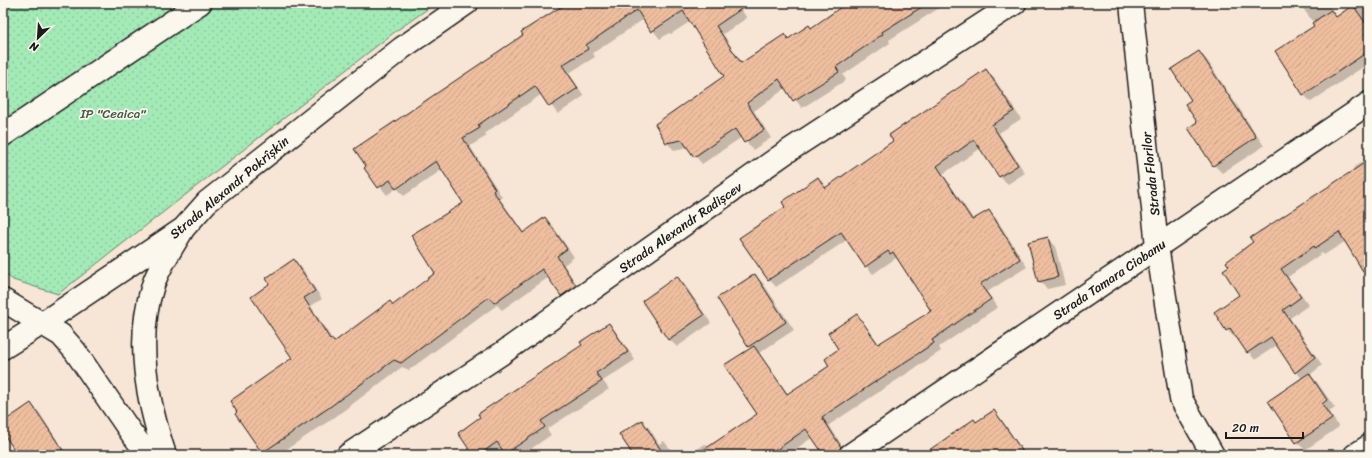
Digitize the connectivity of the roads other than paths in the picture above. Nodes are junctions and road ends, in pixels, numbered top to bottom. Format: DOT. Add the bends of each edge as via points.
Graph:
graph roads {
  1 [pos="200,3"];
  2 [pos="467,3"];
  3 [pos="1015,3"];
  4 [pos="1131,3"];
  5 [pos="1369,103"];
  6 [pos="3,135"];
  7 [pos="183,228"];
  8 [pos="1157,246"];
  9 [pos="3,300"];
  10 [pos="43,323"];
  11 [pos="3,348"];
  12 [pos="1369,446"];
  13 [pos="149,455"];
  14 [pos="165,455"];
  15 [pos="348,455"];
  16 [pos="850,455"];
  17 [pos="1213,455"];
  18 [pos="1355,455"];
  1 -- 6 [label="street"];
  2 -- 7 [label="street, Strada Alexandr Pokrîșkin" via="402,48 207,202"];
  3 -- 15 [label="street, Strada Alexandr Radișcev" via="785,153 501,354"];
  4 -- 8 [label="street, Strada Florilor"];
  5 -- 8 [label="street, Strada Tamara Ciobanu"];
  7 -- 10 [label="street, Strada Alexandr Pokrîșkin"];
  7 -- 14 [label="street" via="153,283 145,313 144,368 157,432"];
  8 -- 16 [label="street, Strada Tamara Ciobanu"];
  8 -- 17 [label="street, Strada Florilor" via="1180,400"];
  9 -- 10 [label="street"];
  10 -- 11 [label="street, Strada Alexandr Pokrîșkin"];
  10 -- 13 [label="street" via="61,335 75,351"];
  12 -- 18 [label="street"];
}
